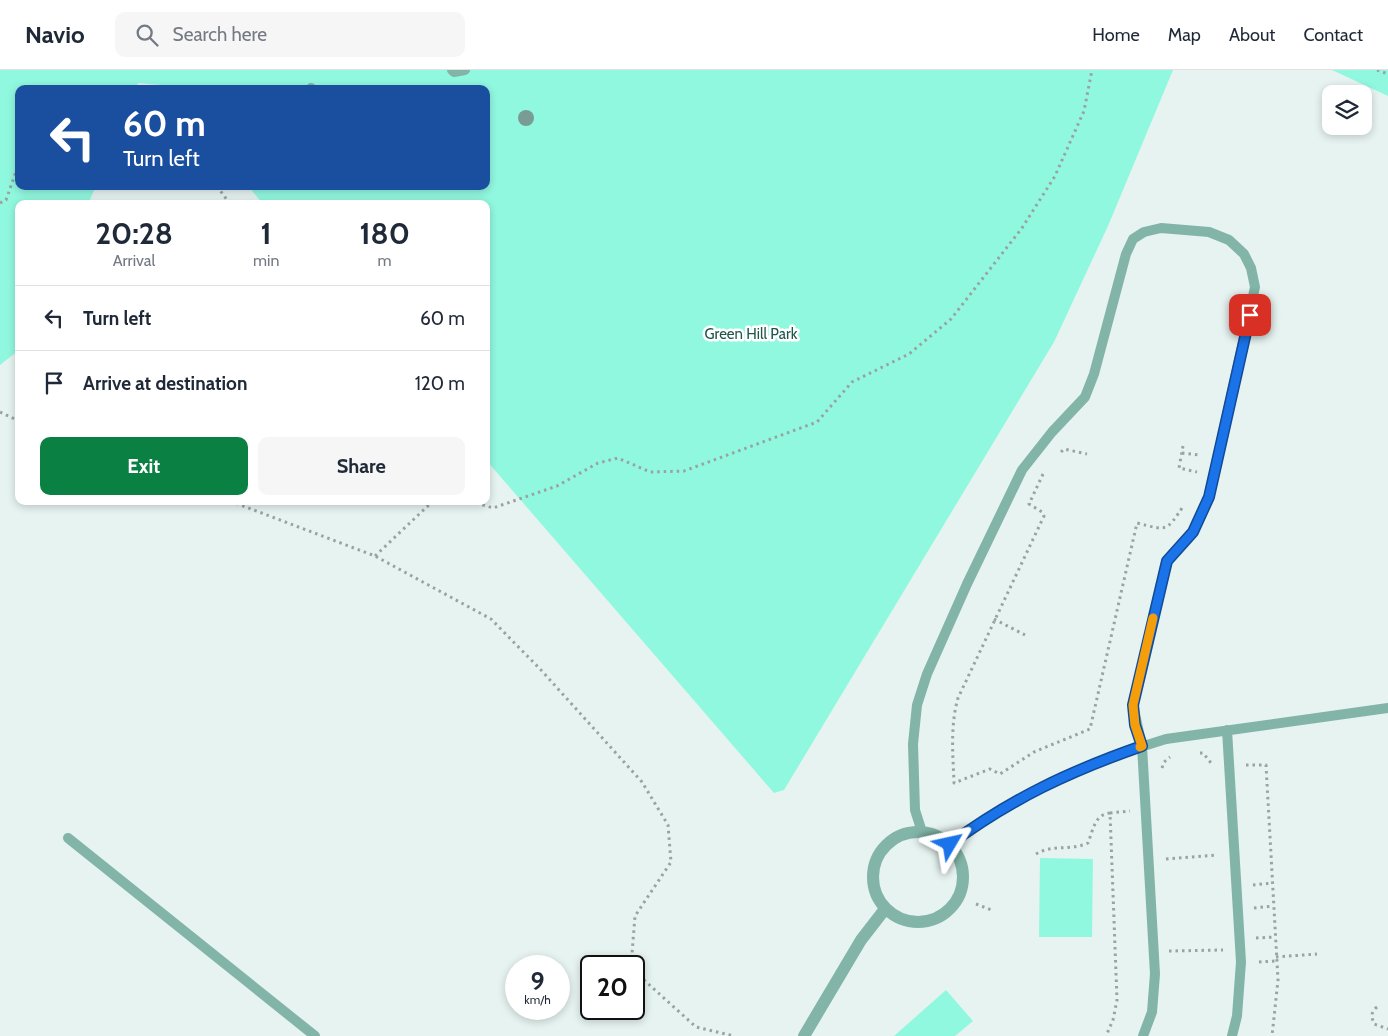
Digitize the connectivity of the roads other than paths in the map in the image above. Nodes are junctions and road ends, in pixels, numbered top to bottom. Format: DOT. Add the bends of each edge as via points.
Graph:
graph roads {
  1 [pos="452,70"];
  2 [pos="466,70"];
  3 [pos="1388,708"];
  4 [pos="1227,730"];
  5 [pos="1142,746"];
  6 [pos="922,832"];
  7 [pos="68,838"];
  8 [pos="950,844"];
  9 [pos="885,909"];
  10 [pos="315,1036"];
  11 [pos="804,1036"];
  12 [pos="1143,1036"];
  13 [pos="1232,1036"];
  1 -- 2 [label="lane"];
  3 -- 4 [label="lane"];
  4 -- 5 [label="lane"];
  4 -- 13 [label="lane" via="1241,962 1237,1016"];
  5 -- 6 [label="lane" via="1133,705 1167,561 1193,532 1209,497 1255,287 1244,254 1229,240 1209,232 1161,228 1133,239 1085,397 1046,438 1022,470 967,584 917,705 913,744 915,810"];
  5 -- 8 [label="lane" via="1049,782 1008,804"];
  5 -- 12 [label="lane" via="1155,974 1152,1012"];
  6 -- 8 [label="street"];
  6 -- 9 [label="street" via="907,832 892,839 881,850 874,865 873,880"];
  7 -- 10 [label="lane"];
  8 -- 9 [label="street" via="959,856 963,884 959,898 950,910 939,918 910,922"];
  9 -- 11 [label="street" via="861,940"];
}
